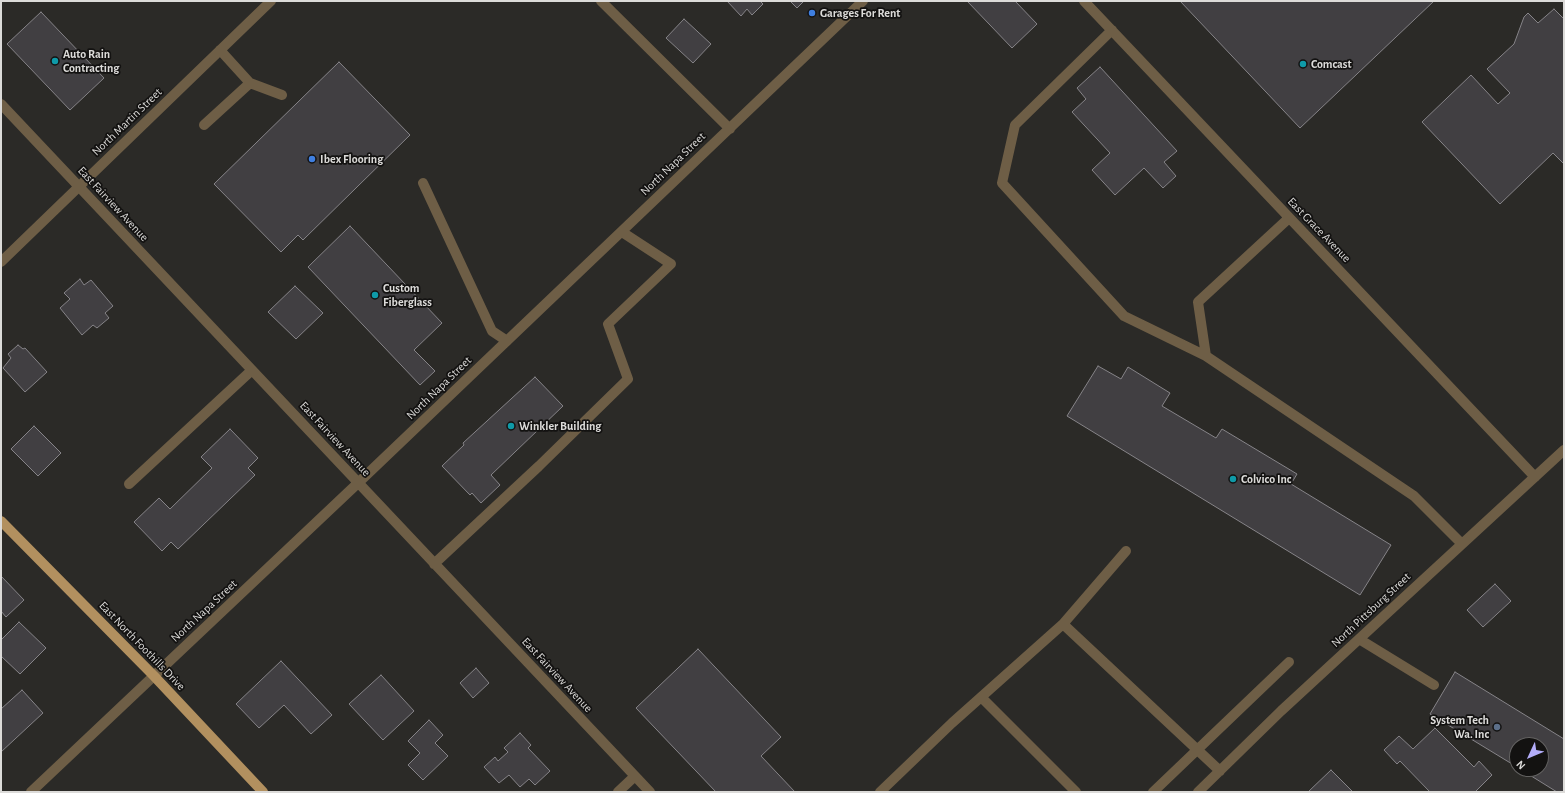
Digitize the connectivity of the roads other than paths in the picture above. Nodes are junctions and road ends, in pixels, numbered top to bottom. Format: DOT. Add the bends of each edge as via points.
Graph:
graph roads {
  1 [pos="271,1"];
  2 [pos="601,1"];
  3 [pos="863,1"];
  4 [pos="1084,1"];
  5 [pos="1112,30"];
  6 [pos="220,50"];
  7 [pos="250,83"];
  8 [pos="282,95"];
  9 [pos="1,104"];
  10 [pos="204,126"];
  11 [pos="730,129"];
  12 [pos="423,183"];
  13 [pos="79,186"];
  14 [pos="1289,218"];
  15 [pos="622,232"];
  16 [pos="1,262"];
  17 [pos="507,341"];
  18 [pos="1206,356"];
  19 [pos="252,370"];
  20 [pos="1564,450"];
  21 [pos="1535,477"];
  22 [pos="358,483"];
  23 [pos="129,484"];
  24 [pos="1,520"];
  25 [pos="1462,544"];
  26 [pos="1126,551"];
  27 [pos="434,564"];
  28 [pos="1063,624"];
  29 [pos="1359,639"];
  30 [pos="1289,662"];
  31 [pos="154,676"];
  32 [pos="1434,685"];
  33 [pos="981,697"];
  34 [pos="1198,750"];
  35 [pos="1220,771"];
  36 [pos="635,776"];
  37 [pos="31,792"];
  38 [pos="263,792"];
  39 [pos="618,792"];
  40 [pos="650,792"];
  41 [pos="880,792"];
  42 [pos="1076,792"];
  43 [pos="1153,792"];
  44 [pos="1198,792"];
  1 -- 6 [label="street, North Martin Street"];
  2 -- 11 [label="street"];
  3 -- 11 [label="street, North Napa Street"];
  4 -- 5 [label="street, East Grace Avenue"];
  5 -- 14 [label="street, East Grace Avenue"];
  5 -- 18 [label="street" via="1015,125 1002,183 1124,316"];
  6 -- 7 [label="street"];
  6 -- 13 [label="street, North Martin Street"];
  7 -- 8 [label="street"];
  7 -- 10 [label="street"];
  9 -- 13 [label="street, East Fairview Avenue"];
  11 -- 15 [label="street, North Napa Street"];
  12 -- 17 [label="street" via="492,331"];
  13 -- 16 [label="street, North Martin Street"];
  13 -- 19 [label="street, East Fairview Avenue"];
  14 -- 18 [label="street" via="1198,302"];
  14 -- 21 [label="street, East Grace Avenue"];
  15 -- 17 [label="street, North Napa Street"];
  15 -- 27 [label="street" via="671,264 608,324 628,379"];
  17 -- 22 [label="street, North Napa Street"];
  18 -- 25 [label="street" via="1414,496"];
  19 -- 22 [label="street, East Fairview Avenue"];
  19 -- 23 [label="street"];
  20 -- 21 [label="street, North Pittsburg Street"];
  21 -- 25 [label="street, North Pittsburg Street"];
  22 -- 27 [label="street, East Fairview Avenue"];
  22 -- 31 [label="street, North Napa Street"];
  24 -- 31 [label="main road, East North Foothills Drive"];
  25 -- 29 [label="street, North Pittsburg Street"];
  26 -- 28 [label="street"];
  27 -- 36 [label="street, East Fairview Avenue"];
  28 -- 33 [label="street"];
  28 -- 34 [label="street"];
  29 -- 32 [label="street"];
  29 -- 35 [label="street, North Pittsburg Street"];
  30 -- 34 [label="street"];
  31 -- 37 [label="street, North Napa Street"];
  31 -- 38 [label="main road, East North Foothills Drive"];
  33 -- 41 [label="street"];
  33 -- 42 [label="street"];
  34 -- 35 [label="street"];
  34 -- 43 [label="street"];
  35 -- 44 [label="street, North Pittsburg Street"];
  36 -- 39 [label="street"];
  36 -- 40 [label="street, East Fairview Avenue"];
}
